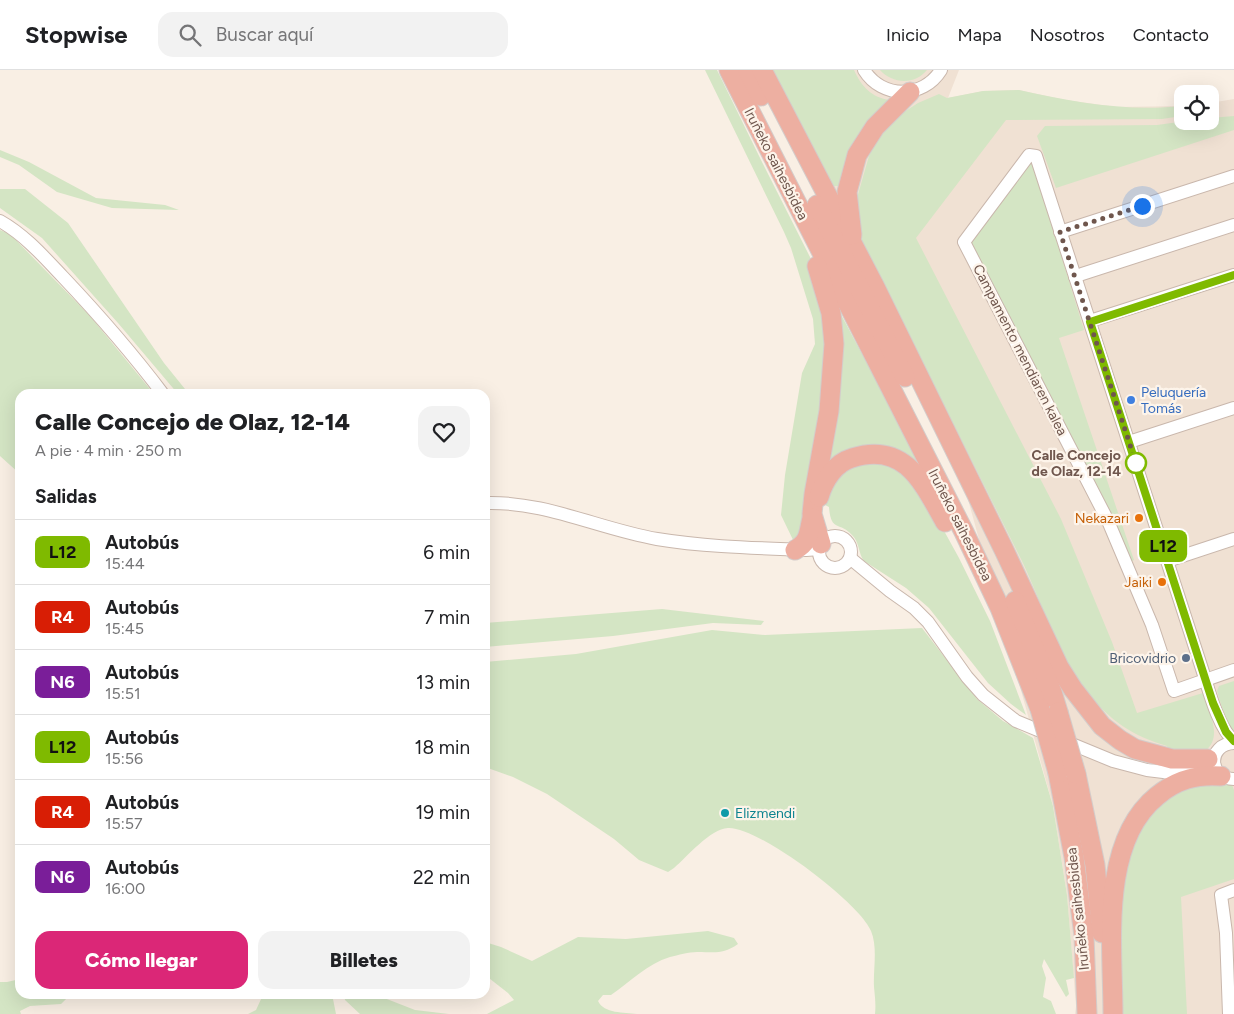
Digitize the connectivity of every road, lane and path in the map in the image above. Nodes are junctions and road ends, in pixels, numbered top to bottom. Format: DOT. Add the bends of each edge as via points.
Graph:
graph roads {
  1 [pos="729,70"];
  2 [pos="748,70"];
  3 [pos="762,70"];
  4 [pos="864,70"];
  5 [pos="941,70"];
  6 [pos="910,92"];
  7 [pos="759,130"];
  8 [pos="1234,176"];
  9 [pos="0,221"];
  10 [pos="1234,225"];
  11 [pos="1060,232"];
  12 [pos="853,244"];
  13 [pos="1234,275"];
  14 [pos="1075,277"];
  15 [pos="1090,322"];
  16 [pos="159,389"];
  17 [pos="1234,408"];
  18 [pos="1129,442"];
  19 [pos="490,503"];
  20 [pos="812,518"];
  21 [pos="1234,539"];
  22 [pos="823,547"];
  23 [pos="765,548"];
  24 [pos="795,550"];
  25 [pos="1167,561"];
  26 [pos="847,562"];
  27 [pos="1044,634"];
  28 [pos="1234,670"];
  29 [pos="1206,681"];
  30 [pos="1031,686"];
  31 [pos="1052,692"];
  32 [pos="1049,710"];
  33 [pos="1217,712"];
  34 [pos="1234,742"];
  35 [pos="1222,769"];
  36 [pos="1067,773"];
  37 [pos="1234,890"];
  38 [pos="1087,1014"];
  39 [pos="1102,1014"];
  40 [pos="1113,1014"];
  41 [pos="1229,1014"];
  1 -- 7 [label="highway, Iruñeko saihesbidea"];
  2 -- 31 [label="highway, Iruñeko saihesbidea" via="922,409 1000,569"];
  3 -- 12 [label="highway"];
  4 -- 6 [label="street" via="881,87 895,92"];
  5 -- 6 [label="street" via="937,78 925,87"];
  6 -- 12 [label="highway" via="875,127 857,155 847,192"];
  7 -- 20 [label="highway" via="772,172 814,256 831,313 834,344 829,411"];
  7 -- 30 [label="highway, Iruñeko saihesbidea" via="964,532 1000,608"];
  8 -- 11 [label="street"];
  9 -- 16 [label="street" via="22,235 75,289"];
  10 -- 14 [label="street"];
  11 -- 14 [label="street"];
  11 -- 29 [label="street, Campamento mendiaren kalea" via="1036,156 1028,155 964,242 1108,521 1152,625 1174,691"];
  12 -- 27 [label="highway"];
  13 -- 15 [label="street"];
  14 -- 15 [label="street"];
  15 -- 18 [label="street"];
  17 -- 18 [label="street"];
  18 -- 25 [label="street"];
  19 -- 23 [label="street" via="521,504 656,539"];
  20 -- 22 [label="highway"];
  20 -- 24 [label="highway" via="807,539"];
  21 -- 25 [label="street"];
  22 -- 23 [label="street"];
  22 -- 24 [label="street"];
  22 -- 26 [label="street" via="825,564 837,568"];
  22 -- 26 [label="street" via="840,537 846,540 850,547"];
  22 -- 30 [label="highway" via="818,509 828,476 844,460 867,453 887,454 899,460 914,472 936,505"];
  23 -- 24 [label="street"];
  25 -- 29 [label="street"];
  26 -- 35 [label="street" via="914,608 983,695 1016,721 1112,761 1147,770 1168,772 1194,766"];
  27 -- 31 [label="highway"];
  27 -- 35 [label="highway" via="1072,689 1095,718 1120,740 1135,749 1163,757"];
  28 -- 29 [label="street"];
  29 -- 33 [label="street"];
  30 -- 32 [label="highway, Iruñeko saihesbidea"];
  31 -- 32 [label="highway, Iruñeko saihesbidea"];
  32 -- 36 [label="highway, Iruñeko saihesbidea, bridge"];
  33 -- 34 [label="street"];
  33 -- 35 [label="street"];
  34 -- 35 [label="street" via="1228,743"];
  35 -- 40 [label="highway" via="1166,789 1149,802 1127,835 1116,873 1112,923"];
  36 -- 38 [label="highway, Iruñeko saihesbidea" via="1084,936"];
  36 -- 39 [label="highway, Iruñeko saihesbidea" via="1095,865 1104,968"];
  37 -- 41 [label="street" via="1221,895"];
}
